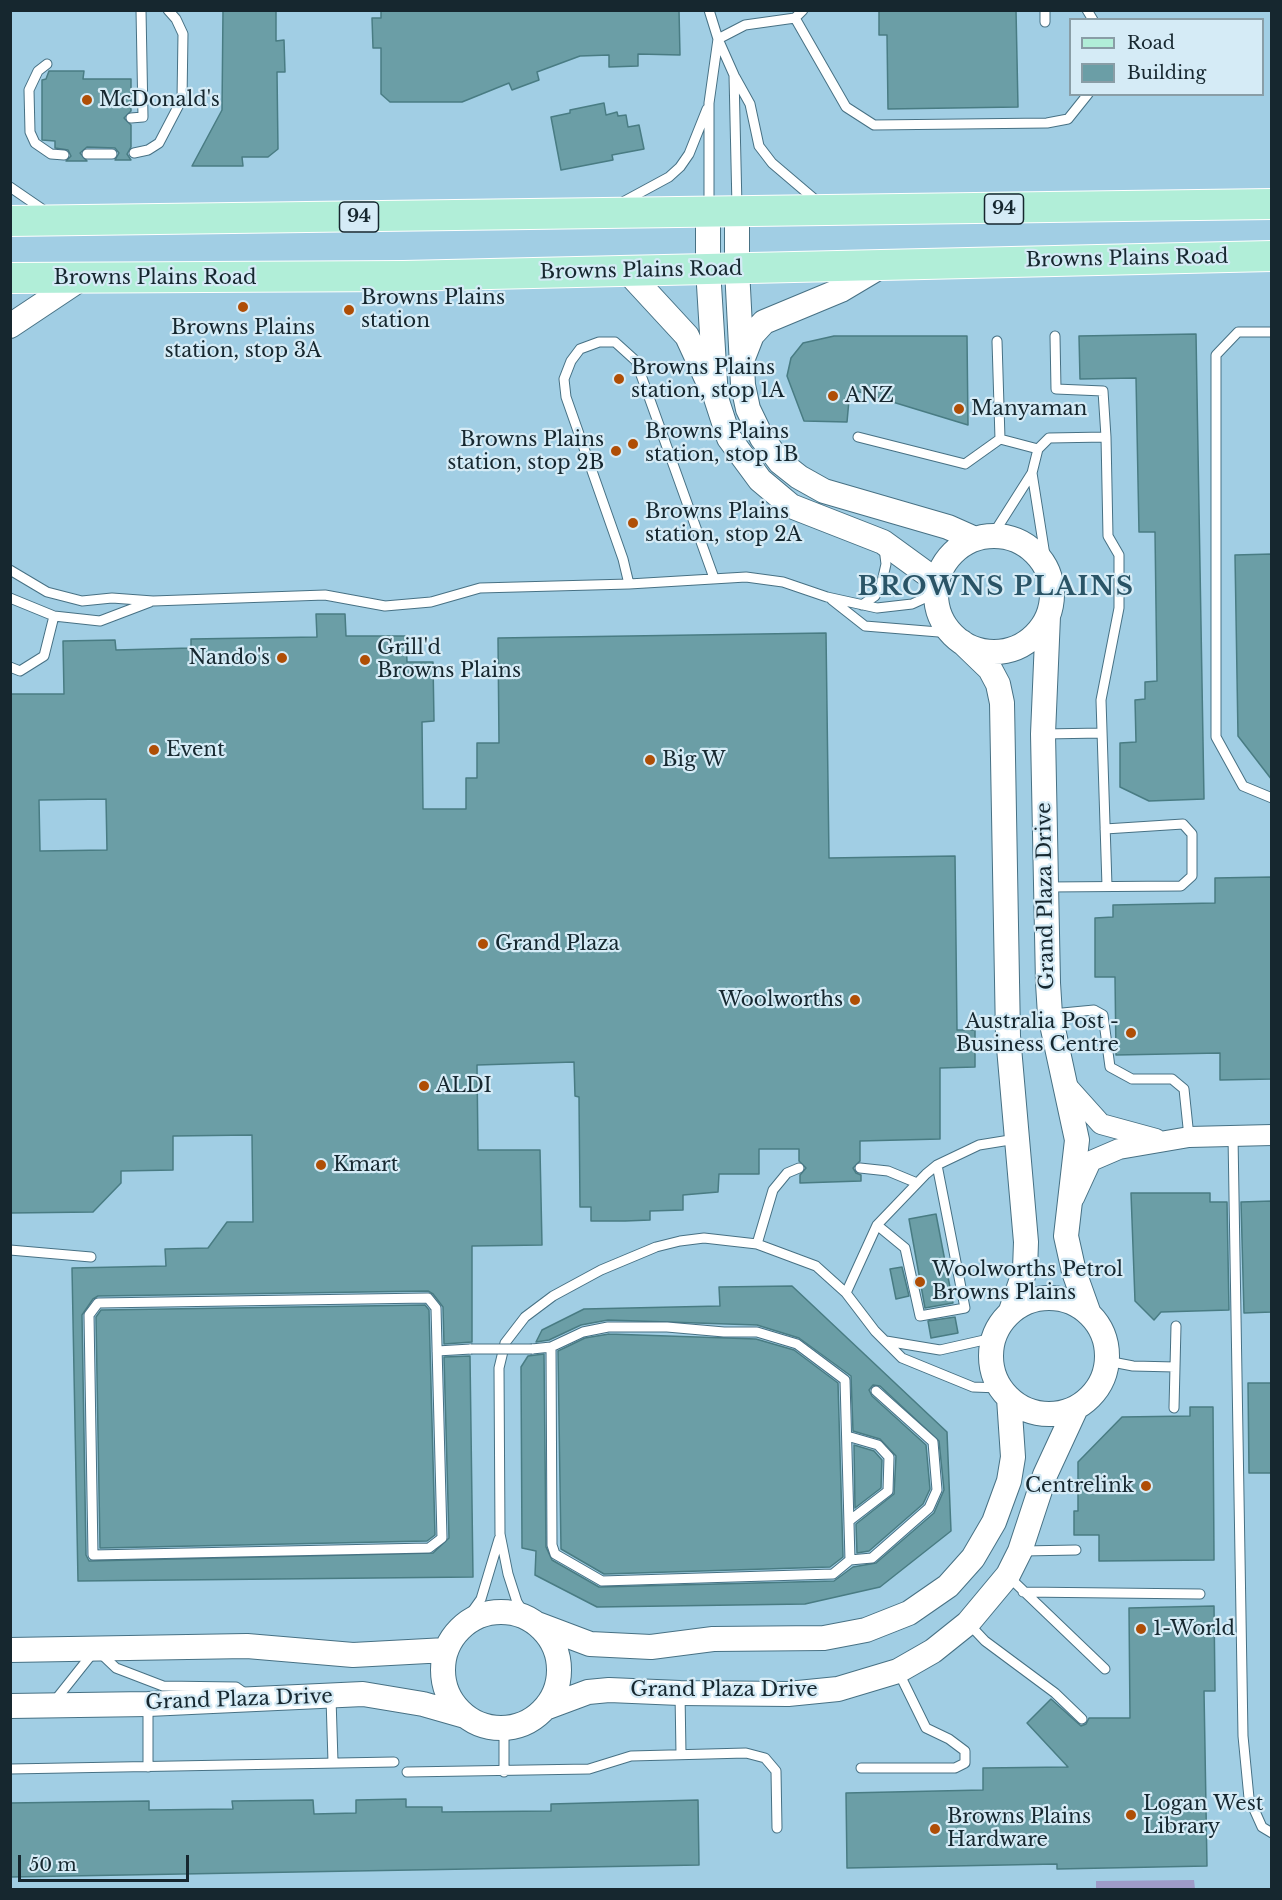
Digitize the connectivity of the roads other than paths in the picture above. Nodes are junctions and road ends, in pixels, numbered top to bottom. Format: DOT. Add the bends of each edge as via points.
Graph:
graph roads {
  1 [pos="141,10"];
  2 [pos="168,10"];
  3 [pos="709,10"];
  4 [pos="803,10"];
  5 [pos="1044,10"];
  6 [pos="768,15"];
  7 [pos="795,18"];
  8 [pos="1045,22"];
  9 [pos="718,39"];
  10 [pos="47,64"];
  11 [pos="734,75"];
  12 [pos="1086,96"];
  13 [pos="709,103"];
  14 [pos="131,118"];
  15 [pos="112,153"];
  16 [pos="134,153"];
  17 [pos="87,154"];
  18 [pos="64,155"];
  19 [pos="10,187"];
  20 [pos="1272,204"];
  21 [pos="829,212"];
  22 [pos="723,213"];
  23 [pos="601,214"];
  24 [pos="57,220"];
  25 [pos="10,221"];
  26 [pos="1272,256"];
  27 [pos="883,265"];
  28 [pos="722,269"];
  29 [pos="627,271"];
  30 [pos="10,278"];
  31 [pos="82,278"];
  32 [pos="10,327"];
  33 [pos="1272,332"];
  34 [pos="1055,336"];
  35 [pos="997,341"];
  36 [pos="741,363"];
  37 [pos="716,398"];
  38 [pos="858,437"];
  39 [pos="1106,437"];
  40 [pos="1000,439"];
  41 [pos="1038,449"];
  42 [pos="1032,473"];
  43 [pos="984,538"];
  44 [pos="883,542"];
  45 [pos="1047,568"];
  46 [pos="10,570"];
  47 [pos="714,578"];
  48 [pos="629,584"];
  49 [pos="937,587"];
  50 [pos="10,597"];
  51 [pos="827,597"];
  52 [pos="153,601"];
  53 [pos="862,605"];
  54 [pos="54,616"];
  55 [pos="1048,616"];
  56 [pos="957,637"];
  57 [pos="10,668"];
  58 [pos="1102,733"];
  59 [pos="1043,734"];
  60 [pos="1272,798"];
  61 [pos="1105,829"];
  62 [pos="1107,885"];
  63 [pos="1046,887"];
  64 [pos="1050,1015"];
  65 [pos="1066,1085"];
  66 [pos="1272,1135"];
  67 [pos="1233,1136"];
  68 [pos="1189,1137"];
  69 [pos="1016,1139"];
  70 [pos="1165,1141"];
  71 [pos="937,1165"];
  72 [pos="800,1168"];
  73 [pos="861,1168"];
  74 [pos="917,1183"];
  75 [pos="1069,1208"];
  76 [pos="877,1225"];
  77 [pos="758,1244"];
  78 [pos="10,1250"];
  79 [pos="91,1257"];
  80 [pos="846,1293"];
  81 [pos="1011,1311"];
  82 [pos="1089,1314"];
  83 [pos="1176,1326"];
  84 [pos="993,1338"];
  85 [pos="886,1341"];
  86 [pos="551,1347"];
  87 [pos="437,1351"];
  88 [pos="1107,1361"];
  89 [pos="1175,1367"];
  90 [pos="876,1391"];
  91 [pos="1005,1393"];
  92 [pos="1076,1408"];
  93 [pos="1174,1408"];
  94 [pos="847,1436"];
  95 [pos="849,1521"];
  96 [pos="500,1534"];
  97 [pos="1076,1550"];
  98 [pos="1020,1551"];
  99 [pos="850,1560"];
  100 [pos="1016,1584"];
  101 [pos="1200,1594"];
  102 [pos="532,1621"];
  103 [pos="968,1623"];
  104 [pos="461,1628"];
  105 [pos="96,1649"];
  106 [pos="10,1650"];
  107 [pos="446,1650"];
  108 [pos="1105,1669"];
  109 [pos="898,1671"];
  110 [pos="680,1693"];
  111 [pos="331,1698"];
  112 [pos="256,1700"];
  113 [pos="148,1704"];
  114 [pos="51,1705"];
  115 [pos="10,1706"];
  116 [pos="545,1708"];
  117 [pos="465,1716"];
  118 [pos="1082,1719"];
  119 [pos="504,1728"];
  120 [pos="681,1754"];
  121 [pos="333,1762"];
  122 [pos="394,1762"];
  123 [pos="148,1767"];
  124 [pos="861,1768"];
  125 [pos="10,1769"];
  126 [pos="407,1772"];
  127 [pos="504,1772"];
  128 [pos="777,1828"];
  129 [pos="1272,1833"];
  1 -- 14 [label="lane" via="143,117"];
  2 -- 16 [label="lane" via="183,34 182,99 159,143"];
  3 -- 9 [label="lane"];
  4 -- 7 [label="lane"];
  5 -- 8 [label="lane"];
  6 -- 7 [label="lane"];
  6 -- 9 [label="lane"];
  7 -- 12 [label="lane" via="846,107 874,125 1047,123 1068,119"];
  9 -- 11 [label="lane"];
  9 -- 13 [label="lane"];
  10 -- 18 [label="lane" via="38,71 29,90 30,132 34,143 51,154"];
  11 -- 21 [label="lane" via="750,104 759,146 772,163"];
  11 -- 22 [label="lane"];
  13 -- 22 [label="lane"];
  13 -- 23 [label="lane" via="680,167"];
  15 -- 17 [label="lane"];
  19 -- 24 [label="lane"];
  20 -- 21 [label="main road, 94"];
  21 -- 22 [label="main road, 94"];
  22 -- 23 [label="main road, 94"];
  22 -- 28 [label="street"];
  23 -- 24 [label="main road, 94"];
  24 -- 25 [label="main road, 94"];
  26 -- 27 [label="main road, Browns Plains Road"];
  27 -- 28 [label="main road, Browns Plains Road"];
  27 -- 36 [label="street" via="841,290 764,322 752,335"];
  28 -- 29 [label="main road, Browns Plains Road"];
  28 -- 36 [label="street"];
  28 -- 37 [label="street"];
  29 -- 31 [label="main road, Browns Plains Road"];
  29 -- 37 [label="street" via="687,336"];
  30 -- 31 [label="main road, Browns Plains Road"];
  31 -- 32 [label="street"];
  33 -- 60 [label="lane" via="1238,332 1216,355 1216,737 1244,786"];
  34 -- 39 [label="lane" via="1056,389 1103,391"];
  35 -- 40 [label="lane"];
  36 -- 43 [label="street" via="748,409 762,438 780,462 799,477 824,491"];
  37 -- 44 [label="street" via="729,438 746,464 775,494 791,506"];
  38 -- 40 [label="lane" via="965,464"];
  39 -- 41 [label="lane" via="1049,438"];
  39 -- 58 [label="lane" via="1108,536 1119,555 1119,608 1101,700"];
  40 -- 41 [label="lane"];
  41 -- 42 [label="lane"];
  42 -- 43 [label="lane"];
  42 -- 45 [label="lane"];
  43 -- 45 [label="street" via="1009,538 1024,544"];
  43 -- 49 [label="street" via="951,556"];
  44 -- 49 [label="street"];
  44 -- 53 [label="lane" via="884,577 875,596"];
  45 -- 55 [label="street" via="1052,592"];
  46 -- 52 [label="lane" via="47,592 82,601 112,597"];
  47 -- 48 [label="lane"];
  47 -- 48 [label="lane" via="636,361 615,342 599,342 580,349 570,361 564,379 566,397"];
  47 -- 51 [label="lane" via="783,582"];
  48 -- 52 [label="lane" via="480,588 431,602 386,606 325,595"];
  49 -- 53 [label="lane" via="912,604 877,608"];
  49 -- 56 [label="street" via="940,614"];
  50 -- 54 [label="lane"];
  51 -- 53 [label="lane"];
  51 -- 56 [label="lane" via="865,626"];
  52 -- 54 [label="lane" via="100,621"];
  54 -- 57 [label="lane" via="44,656 20,671"];
  55 -- 56 [label="street" via="1040,631 1011,650 978,650"];
  55 -- 59 [label="street, Grand Plaza Drive"];
  56 -- 69 [label="street, Grand Plaza Drive" via="990,669 1002,703 1008,1036"];
  58 -- 59 [label="lane"];
  58 -- 61 [label="lane"];
  59 -- 63 [label="street, Grand Plaza Drive"];
  61 -- 62 [label="lane"];
  61 -- 62 [label="lane" via="1183,824 1192,834 1192,876 1181,886"];
  62 -- 63 [label="lane"];
  63 -- 64 [label="street, Grand Plaza Drive"];
  64 -- 65 [label="street, Grand Plaza Drive"];
  64 -- 68 [label="lane" via="1094,1010 1103,1016 1110,1067 1132,1079 1172,1078 1184,1089"];
  65 -- 70 [label="street" via="1101,1124"];
  65 -- 75 [label="street, Grand Plaza Drive" via="1077,1140"];
  66 -- 67 [label="street"];
  67 -- 68 [label="street"];
  67 -- 129 [label="lane" via="1243,1736 1249,1798 1262,1827"];
  68 -- 70 [label="street"];
  69 -- 71 [label="lane" via="979,1145"];
  69 -- 81 [label="street, Grand Plaza Drive" via="1026,1257 1022,1284"];
  70 -- 75 [label="street" via="1119,1149 1091,1161"];
  71 -- 74 [label="lane"];
  71 -- 76 [label="lane" via="965,1308 920,1316 905,1248"];
  72 -- 77 [label="lane" via="787,1173 773,1190"];
  73 -- 74 [label="lane" via="888,1171"];
  74 -- 76 [label="lane"];
  75 -- 82 [label="street, Grand Plaza Drive" via="1066,1236"];
  76 -- 80 [label="lane"];
  77 -- 80 [label="lane" via="816,1266"];
  77 -- 96 [label="lane" via="704,1238 656,1247 553,1296 515,1328 505,1343 499,1368"];
  78 -- 79 [label="lane"];
  80 -- 85 [label="lane"];
  81 -- 82 [label="street" via="1042,1298 1075,1304"];
  81 -- 84 [label="street"];
  82 -- 88 [label="street" via="1100,1327"];
  83 -- 89 [label="lane"];
  84 -- 85 [label="lane" via="940,1350"];
  84 -- 91 [label="street" via="992,1364"];
  85 -- 91 [label="lane" via="902,1358 923,1368 973,1387"];
  86 -- 87 [label="lane, bridge"];
  86 -- 94 [label="lane" via="583,1332 608,1327 757,1332 796,1344 845,1380"];
  86 -- 99 [label="lane" via="555,1554 602,1581 833,1574"];
  87 -- 87 [label="lane" via="442,1538 429,1548 93,1555 89,1315 98,1303 428,1298 436,1308"];
  88 -- 89 [label="lane"];
  88 -- 92 [label="street" via="1092,1396"];
  89 -- 93 [label="lane"];
  90 -- 99 [label="lane" via="933,1442 937,1490 929,1508 872,1558"];
  91 -- 92 [label="street" via="1023,1409 1041,1414"];
  91 -- 102 [label="street" via="1013,1457 994,1522 973,1558 948,1586 909,1613 866,1630 824,1638 713,1639 651,1647 590,1644"];
  92 -- 98 [label="street, Grand Plaza Drive" via="1045,1475"];
  94 -- 95 [label="lane"];
  94 -- 95 [label="lane" via="878,1444 889,1457 888,1491"];
  95 -- 99 [label="lane"];
  96 -- 102 [label="lane" via="517,1602"];
  96 -- 104 [label="lane" via="481,1599"];
  97 -- 98 [label="lane"];
  98 -- 100 [label="street, Grand Plaza Drive"];
  100 -- 101 [label="lane"];
  100 -- 103 [label="street, Grand Plaza Drive"];
  100 -- 108 [label="lane"];
  102 -- 104 [label="street" via="492,1612"];
  102 -- 116 [label="street" via="550,1638 557,1655 559,1674 555,1692"];
  103 -- 109 [label="street, Grand Plaza Drive" via="933,1651"];
  103 -- 118 [label="lane"];
  104 -- 107 [label="street"];
  105 -- 106 [label="street"];
  105 -- 107 [label="street" via="247,1646 353,1655"];
  105 -- 112 [label="lane" via="116,1668 163,1686 236,1687"];
  105 -- 114 [label="lane"];
  107 -- 117 [label="street" via="442,1668 445,1686 452,1703"];
  109 -- 110 [label="street, Grand Plaza Drive" via="838,1689 788,1694"];
  109 -- 124 [label="lane" via="926,1728 965,1751 965,1763 955,1768"];
  110 -- 116 [label="street, Grand Plaza Drive" via="609,1689 588,1692"];
  110 -- 120 [label="lane"];
  111 -- 112 [label="street, Grand Plaza Drive"];
  111 -- 117 [label="street, Grand Plaza Drive" via="363,1694"];
  111 -- 121 [label="lane"];
  112 -- 113 [label="street, Grand Plaza Drive"];
  113 -- 114 [label="street, Grand Plaza Drive"];
  113 -- 123 [label="lane"];
  114 -- 115 [label="street, Grand Plaza Drive"];
  116 -- 119 [label="street" via="520,1725"];
  117 -- 119 [label="street" via="477,1723"];
  119 -- 127 [label="lane"];
  120 -- 127 [label="lane" via="631,1756 589,1769"];
  120 -- 128 [label="lane" via="746,1753 765,1758 776,1771"];
  121 -- 122 [label="lane"];
  121 -- 123 [label="lane"];
  123 -- 125 [label="lane"];
  126 -- 127 [label="lane"];
}
